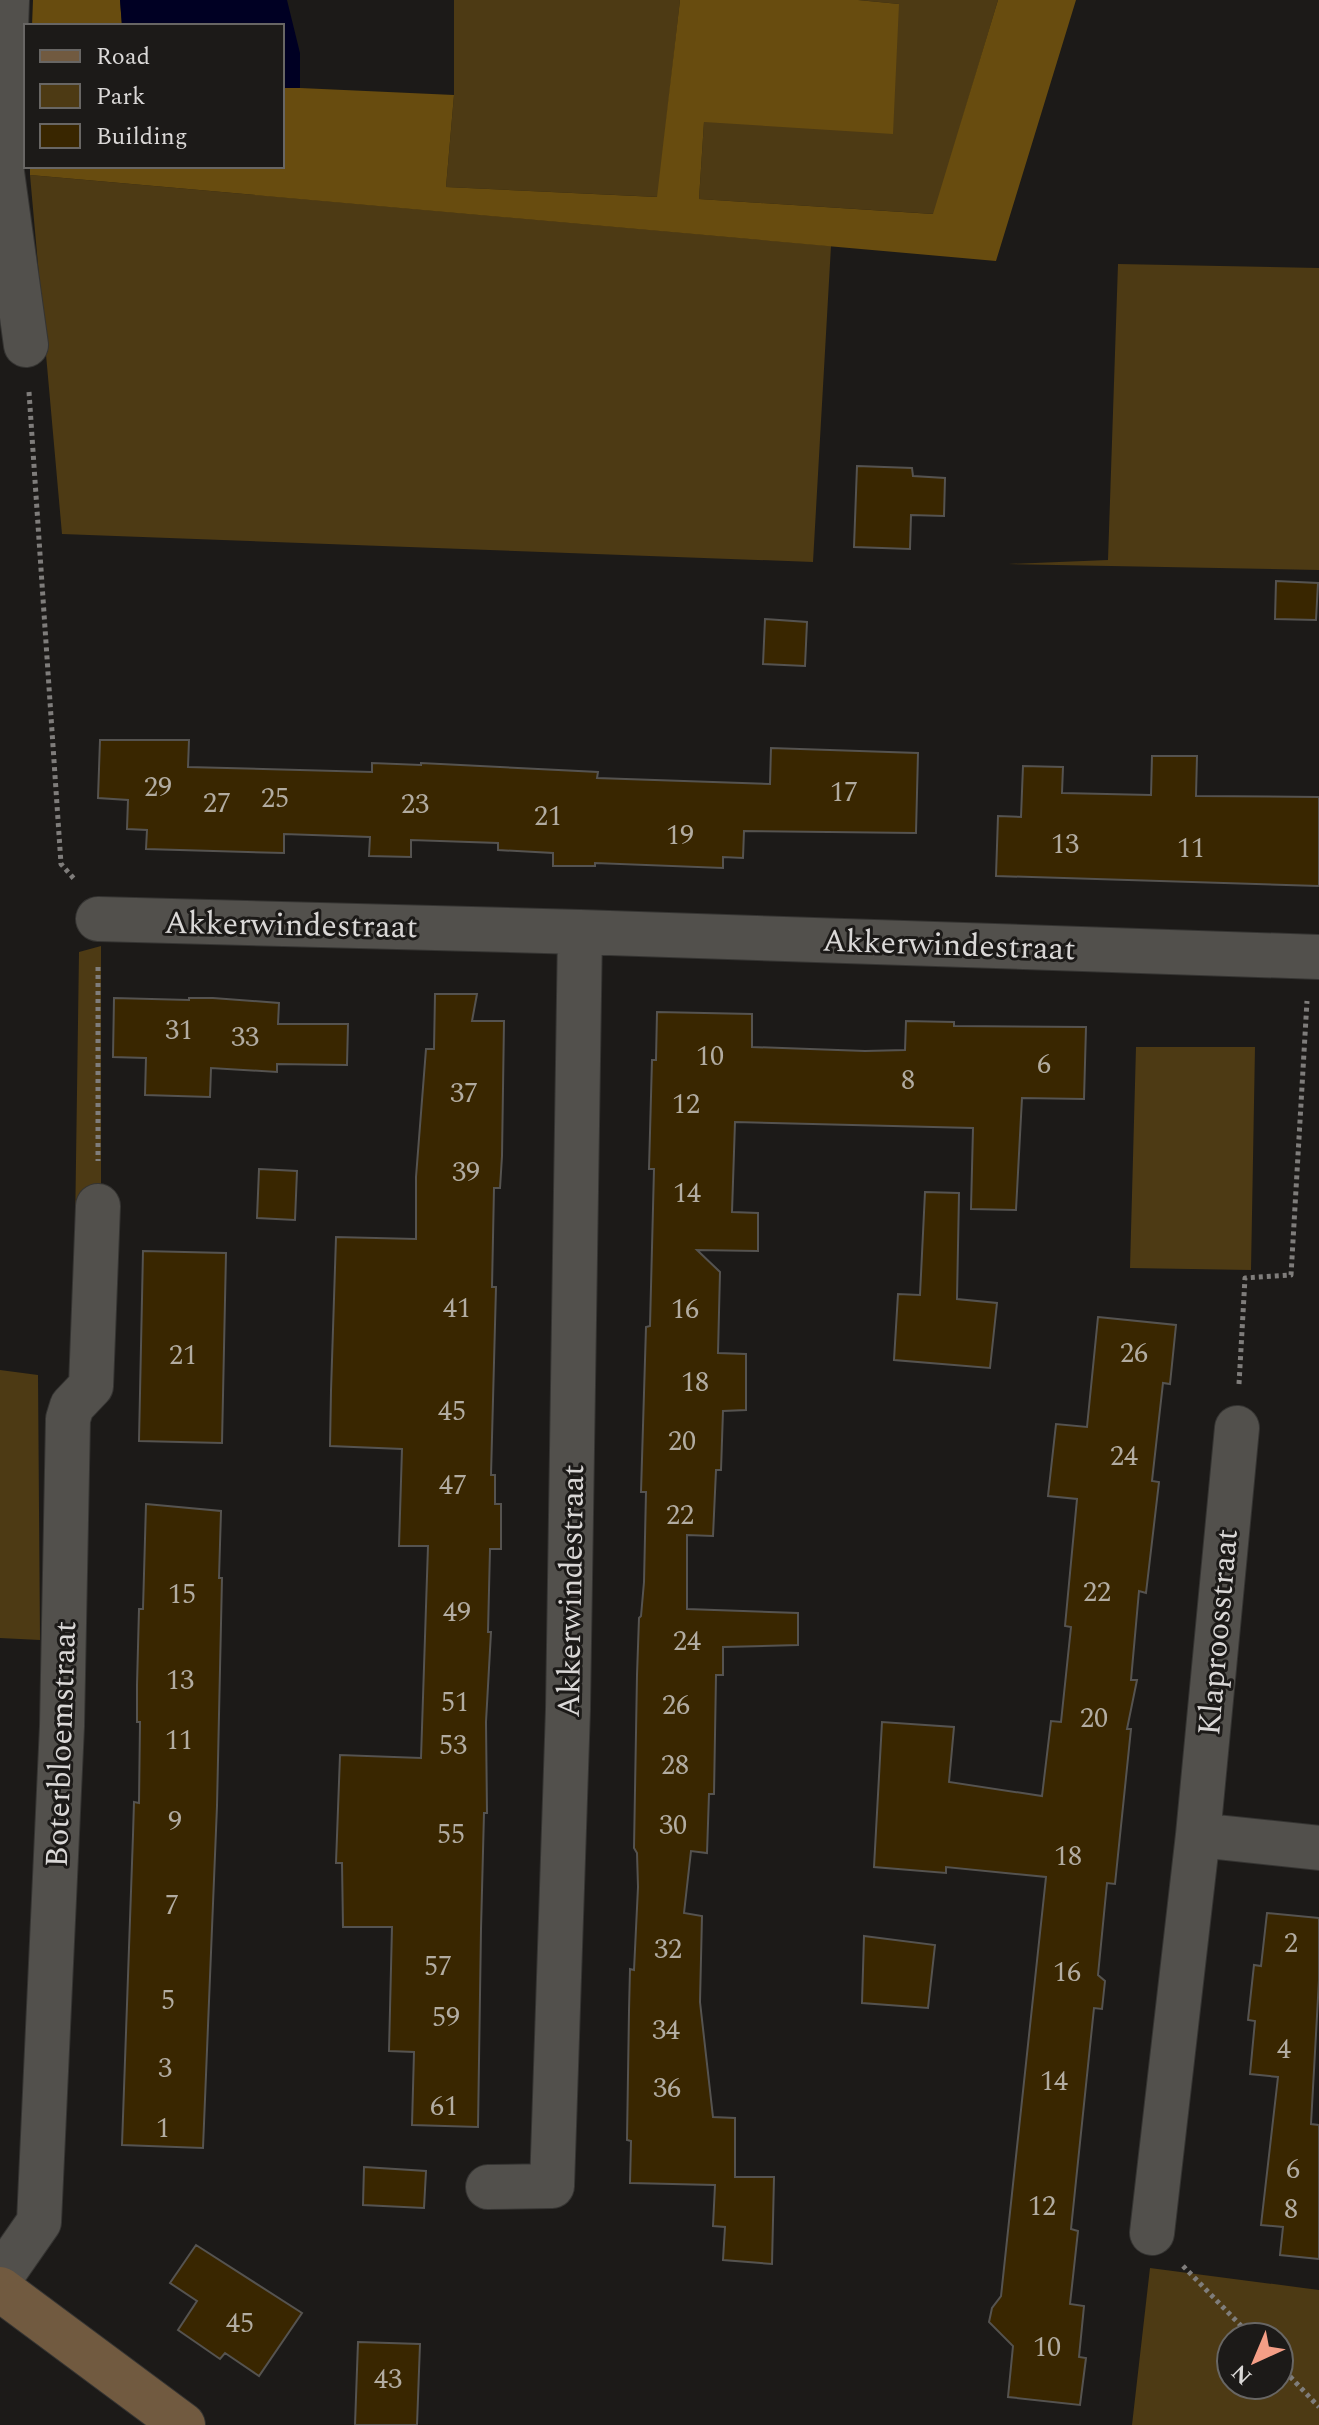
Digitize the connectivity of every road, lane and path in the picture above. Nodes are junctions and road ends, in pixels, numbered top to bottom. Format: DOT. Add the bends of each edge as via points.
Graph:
graph roads {
  1 [pos="7,0"];
  2 [pos="2,186"];
  3 [pos="26,345"];
  4 [pos="98,919"];
  5 [pos="580,932"];
  6 [pos="1314,956"];
  7 [pos="98,1206"];
  8 [pos="1237,1428"];
  9 [pos="1198,1835"];
  10 [pos="1319,1848"];
  11 [pos="488,2187"];
  12 [pos="1152,2233"];
  13 [pos="0,2278"];
  14 [pos="0,2289"];
  15 [pos="1237,2321"];
  16 [pos="1295,2382"];
  17 [pos="1319,2407"];
  18 [pos="183,2425"];
  1 -- 2 [label="street"];
  2 -- 3 [label="street"];
  3 -- 4 [label="path" via="61,864 94,903"];
  4 -- 5 [label="street, Akkerwindestraat"];
  4 -- 7 [label="path"];
  5 -- 6 [label="street, Akkerwindestraat"];
  5 -- 11 [label="street, Akkerwindestraat" via="568,1693 552,2186"];
  6 -- 8 [label="path" via="1291,1275 1245,1278"];
  7 -- 13 [label="street, Boterbloemstraat" via="91,1386 72,1406 68,1419 62,1726 39,2222"];
  8 -- 9 [label="street, Klaproosstraat"];
  9 -- 10 [label="street"];
  9 -- 12 [label="street, Klaproosstraat"];
  12 -- 15 [label="path"];
  14 -- 18 [label="street"];
  16 -- 17 [label="path"];
}
